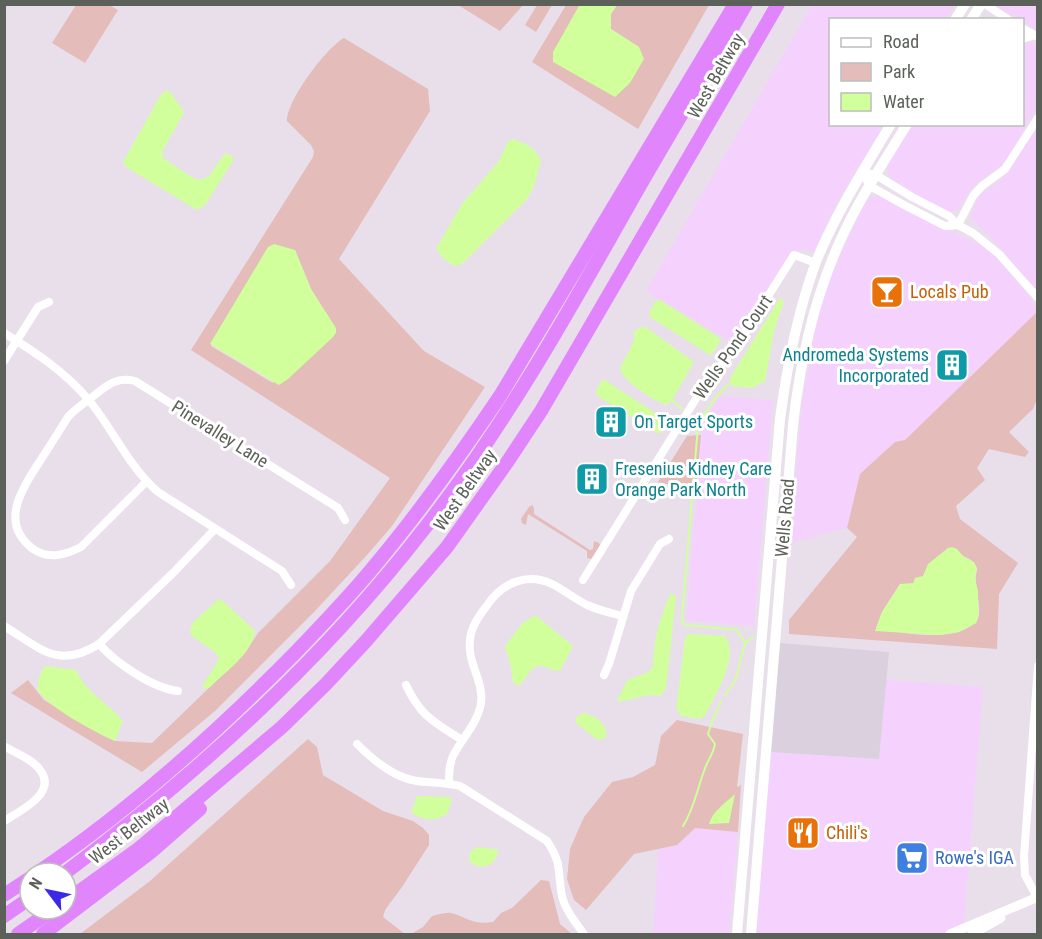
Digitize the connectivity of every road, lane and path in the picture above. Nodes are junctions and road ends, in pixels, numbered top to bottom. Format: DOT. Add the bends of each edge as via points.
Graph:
graph roads {
  1 [pos="735,4"];
  2 [pos="746,4"];
  3 [pos="778,4"];
  4 [pos="964,4"];
  5 [pos="977,11"];
  6 [pos="956,18"];
  7 [pos="1002,18"];
  8 [pos="1038,118"];
  9 [pos="890,126"];
  10 [pos="906,126"];
  11 [pos="862,172"];
  12 [pos="876,175"];
  13 [pos="870,186"];
  14 [pos="957,225"];
  15 [pos="816,263"];
  16 [pos="1038,298"];
  17 [pos="49,302"];
  18 [pos="4,333"];
  19 [pos="17,341"];
  20 [pos="4,361"];
  21 [pos="88,400"];
  22 [pos="774,478"];
  23 [pos="146,482"];
  24 [pos="345,520"];
  25 [pos="215,529"];
  26 [pos="784,535"];
  27 [pos="669,539"];
  28 [pos="583,580"];
  29 [pos="291,585"];
  30 [pos="622,616"];
  31 [pos="4,626"];
  32 [pos="99,644"];
  33 [pos="1037,671"];
  34 [pos="604,675"];
  35 [pos="406,685"];
  36 [pos="177,691"];
  37 [pos="282,727"];
  38 [pos="462,740"];
  39 [pos="357,744"];
  40 [pos="4,746"];
  41 [pos="449,783"];
  42 [pos="4,821"];
  43 [pos="53,861"];
  44 [pos="78,863"];
  45 [pos="18,886"];
  46 [pos="78,892"];
  47 [pos="4,895"];
  48 [pos="1037,898"];
  49 [pos="18,906"];
  50 [pos="4,916"];
  51 [pos="37,921"];
  52 [pos="18,934"];
  53 [pos="43,934"];
  54 [pos="584,934"];
  55 [pos="737,934"];
  56 [pos="751,934"];
  57 [pos="954,934"];
  58 [pos="972,934"];
  1 -- 43 [label="highway" via="500,396 399,536 328,619 236,711 118,813"];
  2 -- 44 [label="highway, West Beltway" via="531,374 425,529 359,608 256,716 171,791"];
  3 -- 37 [label="highway, West Beltway" via="508,461 447,547 366,641"];
  4 -- 6 [label="main road"];
  5 -- 7 [label="street"];
  8 -- 14 [label="street" via="1005,169 975,194"];
  9 -- 11 [label="main road, Wells Road"];
  10 -- 12 [label="main road, Wells Road"];
  11 -- 12 [label="street"];
  11 -- 13 [label="street"];
  11 -- 15 [label="main road, Wells Road"];
  12 -- 13 [label="main road, Wells Road"];
  12 -- 14 [label="street" via="950,216"];
  13 -- 14 [label="street" via="945,226"];
  13 -- 26 [label="main road, Wells Road" via="832,260 805,347 794,413"];
  14 -- 16 [label="street" via="999,254"];
  15 -- 22 [label="main road, Wells Road" via="790,354"];
  15 -- 28 [label="street, Wells Pond Court" via="794,255 738,344 697,397"];
  17 -- 19 [label="street" via="38,308"];
  18 -- 19 [label="street"];
  19 -- 20 [label="street"];
  19 -- 21 [label="street" via="62,372"];
  21 -- 23 [label="street"];
  21 -- 23 [label="street, Pinevalley Lane" via="68,417 18,495 13,515 19,537 45,555 68,554"];
  21 -- 24 [label="street, Pinevalley Lane" via="108,383 135,381 338,508"];
  22 -- 26 [label="main road" via="782,488 779,521"];
  22 -- 55 [label="main road, Wells Road"];
  23 -- 25 [label="street"];
  25 -- 29 [label="street" via="282,571"];
  25 -- 32 [label="street"];
  26 -- 56 [label="main road, Wells Road"];
  27 -- 30 [label="street" via="660,544 634,583"];
  30 -- 34 [label="street"];
  30 -- 38 [label="street" via="586,604 544,580 525,579 504,587 477,619 470,638 481,702 476,719"];
  31 -- 32 [label="street" via="61,657 85,652"];
  32 -- 36 [label="street" via="109,656 144,678 164,690"];
  33 -- 48 [label="street" via="1024,856 1025,875"];
  35 -- 38 [label="street" via="427,717"];
  37 -- 46 [label="highway, West Beltway" via="137,850"];
  37 -- 53 [label="highway" via="232,782 160,844"];
  38 -- 41 [label="street" via="451,763"];
  39 -- 41 [label="street" via="375,761 407,779"];
  40 -- 42 [label="street" via="41,770 44,778 38,798"];
  41 -- 54 [label="street" via="460,786 547,841 561,872 562,897"];
  45 -- 47 [label="highway"];
  48 -- 57 [label="street"];
  48 -- 58 [label="street"];
  49 -- 50 [label="highway"];
  51 -- 52 [label="highway"];
}
